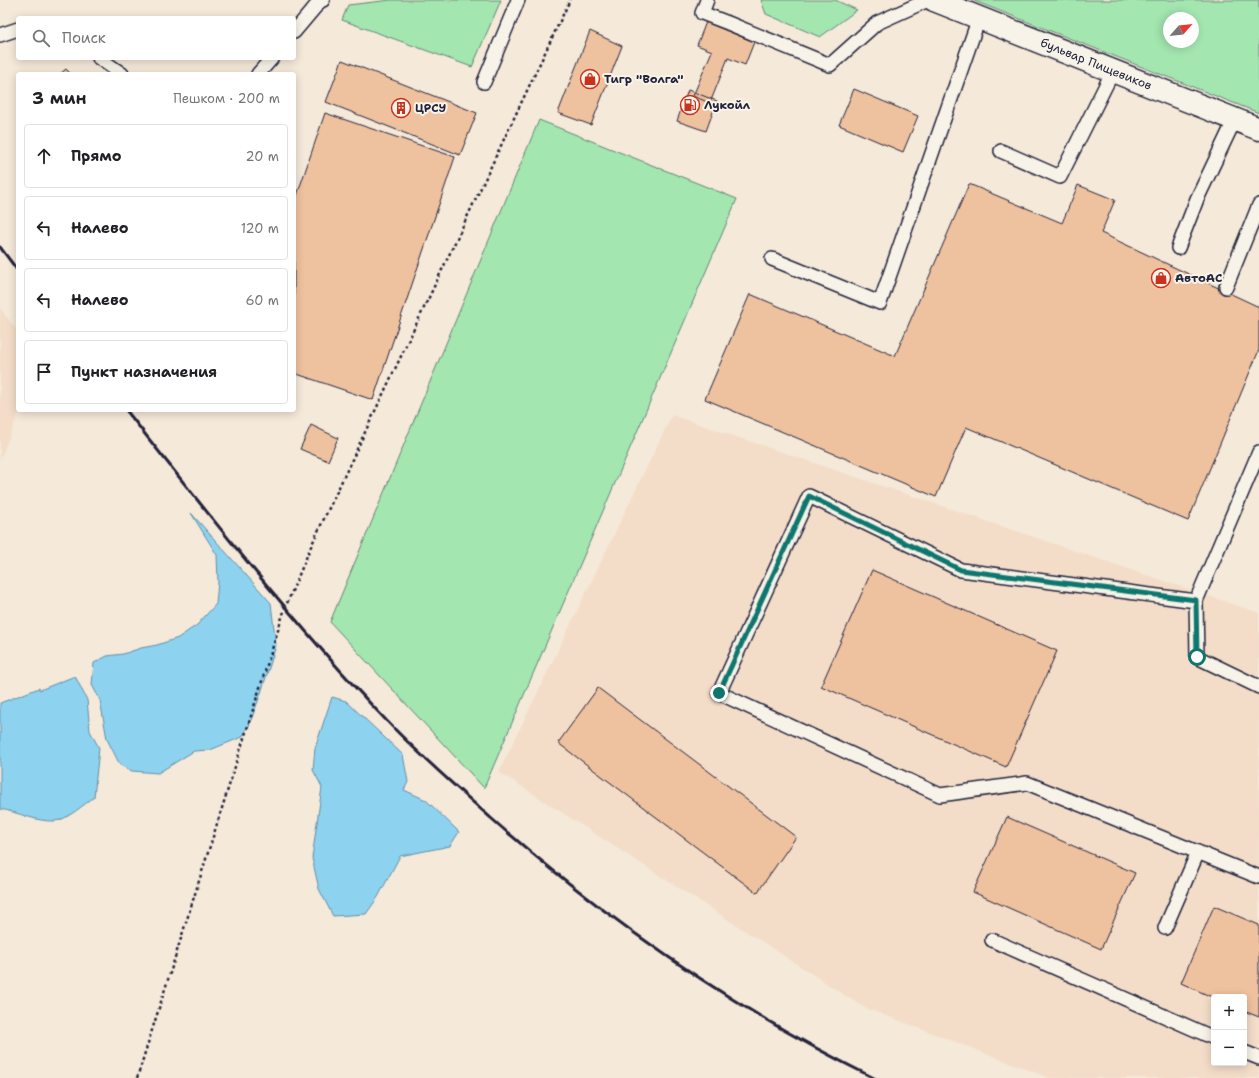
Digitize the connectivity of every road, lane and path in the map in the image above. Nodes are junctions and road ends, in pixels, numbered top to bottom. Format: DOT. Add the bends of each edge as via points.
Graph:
graph roads {
  1 [pos="321,0"];
  2 [pos="518,0"];
  3 [pos="570,0"];
  4 [pos="706,0"];
  5 [pos="928,0"];
  6 [pos="934,0"];
  7 [pos="979,18"];
  8 [pos="16,30"];
  9 [pos="296,30"];
  10 [pos="0,35"];
  11 [pos="102,60"];
  12 [pos="270,60"];
  13 [pos="1113,71"];
  14 [pos="119,72"];
  15 [pos="260,72"];
  16 [pos="484,82"];
  17 [pos="1235,119"];
  18 [pos="1259,129"];
  19 [pos="1000,151"];
  20 [pos="1259,205"];
  21 [pos="1178,248"];
  22 [pos="772,259"];
  23 [pos="1226,287"];
  24 [pos="1259,452"];
  25 [pos="1196,600"];
  26 [pos="1259,687"];
  27 [pos="1198,852"];
  28 [pos="1259,878"];
  29 [pos="1165,928"];
  30 [pos="992,940"];
  31 [pos="1211,1037"];
  32 [pos="1247,1053"];
  33 [pos="1259,1058"];
  34 [pos="137,1078"];
  1 -- 9 [label="lane"];
  2 -- 16 [label="lane"];
  3 -- 34 [label="path" via="315,537 285,608"];
  4 -- 5 [label="lane" via="702,13 830,65 877,23"];
  6 -- 7 [label="main road, бульвар Пищевиков"];
  7 -- 13 [label="main road, бульвар Пищевиков"];
  7 -- 22 [label="lane" via="880,304"];
  8 -- 10 [label="lane"];
  11 -- 14 [label="lane"];
  12 -- 15 [label="lane"];
  13 -- 17 [label="main road, бульвар Пищевиков"];
  13 -- 19 [label="lane" via="1060,176"];
  17 -- 18 [label="main road, бульвар Пищевиков"];
  17 -- 21 [label="lane" via="1197,198"];
  20 -- 23 [label="lane"];
  24 -- 25 [label="lane"];
  25 -- 26 [label="lane" via="1197,657"];
  25 -- 27 [label="lane" via="961,570 809,496 719,693 940,795 1027,783"];
  27 -- 28 [label="lane"];
  27 -- 29 [label="lane"];
  30 -- 31 [label="lane"];
  32 -- 33 [label="lane"];
}
